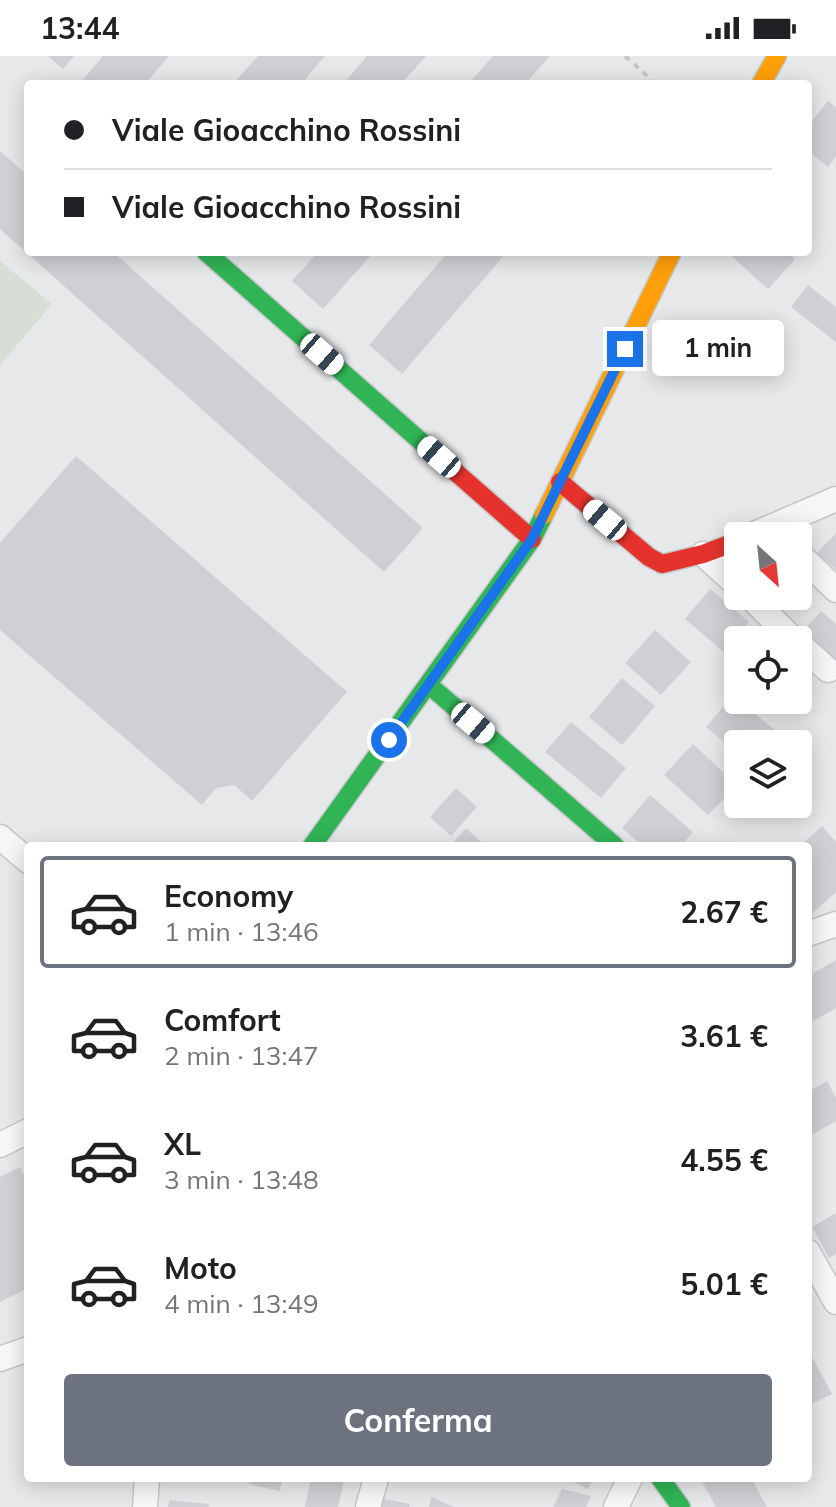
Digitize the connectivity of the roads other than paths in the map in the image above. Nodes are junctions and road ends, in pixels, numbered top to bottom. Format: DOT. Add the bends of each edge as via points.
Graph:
graph roads {
  1 [pos="777,56"];
  2 [pos="763,80"];
  3 [pos="211,256"];
  4 [pos="670,256"];
  5 [pos="560,482"];
  6 [pos="836,499"];
  7 [pos="789,522"];
  8 [pos="532,539"];
  9 [pos="724,546"];
  10 [pos="703,554"];
  11 [pos="812,567"];
  12 [pos="724,573"];
  13 [pos="836,590"];
  14 [pos="763,610"];
  15 [pos="780,626"];
  16 [pos="812,656"];
  17 [pos="828,670"];
  18 [pos="429,685"];
  19 [pos="0,837"];
  20 [pos="315,842"];
  21 [pos="610,842"];
  22 [pos="24,858"];
  23 [pos="836,924"];
  24 [pos="812,933"];
  25 [pos="24,1133"];
  26 [pos="0,1145"];
  27 [pos="812,1259"];
  28 [pos="836,1302"];
  29 [pos="24,1350"];
  30 [pos="0,1359"];
  31 [pos="147,1482"];
  32 [pos="375,1482"];
  33 [pos="628,1482"];
  34 [pos="663,1482"];
  35 [pos="145,1507"];
  36 [pos="368,1507"];
  37 [pos="616,1507"];
  38 [pos="681,1507"];
  1 -- 2 [label="street"];
  3 -- 8 [label="street"];
  4 -- 5 [label="street"];
  5 -- 8 [label="street"];
  5 -- 10 [label="street" via="662,564"];
  6 -- 7 [label="street"];
  8 -- 18 [label="street"];
  9 -- 10 [label="street"];
  10 -- 12 [label="street"];
  11 -- 13 [label="street"];
  14 -- 15 [label="street"];
  16 -- 17 [label="street"];
  18 -- 20 [label="street"];
  18 -- 21 [label="street"];
  19 -- 22 [label="street"];
  23 -- 24 [label="street"];
  25 -- 26 [label="street"];
  27 -- 28 [label="street"];
  29 -- 30 [label="street"];
  31 -- 35 [label="street"];
  32 -- 36 [label="street"];
  33 -- 37 [label="street"];
  34 -- 38 [label="street"];
}
